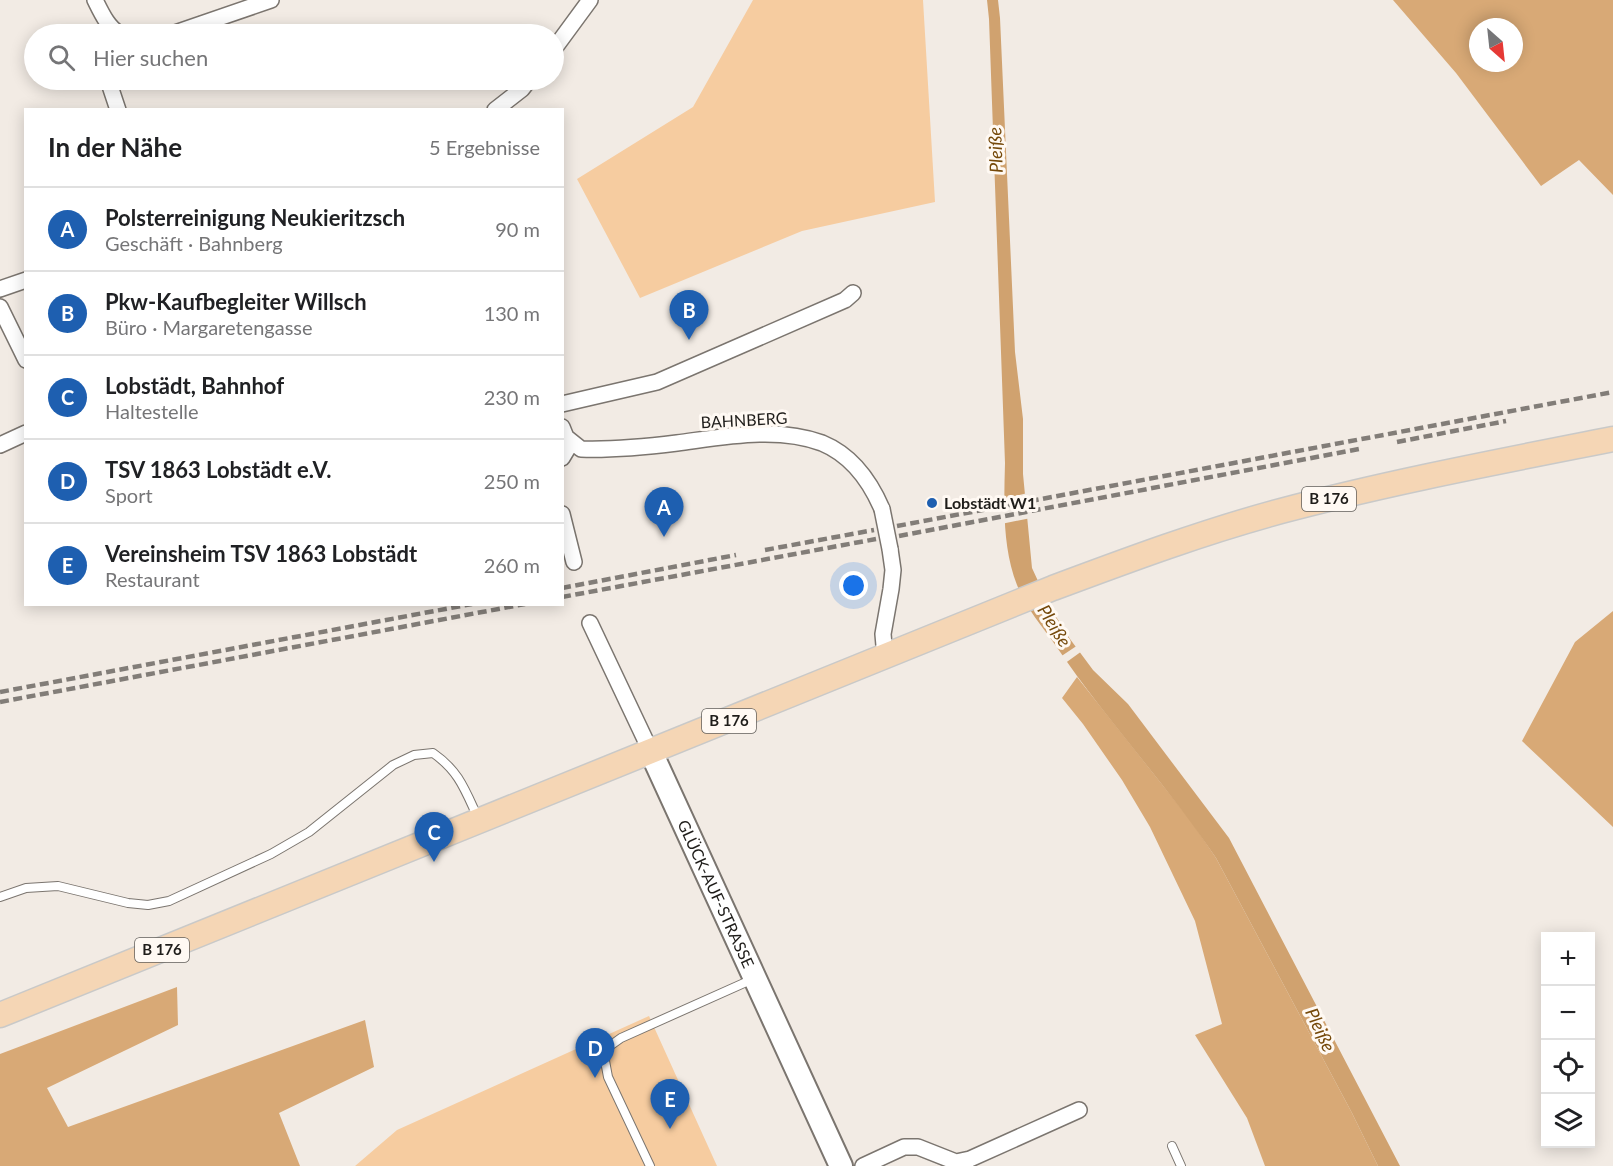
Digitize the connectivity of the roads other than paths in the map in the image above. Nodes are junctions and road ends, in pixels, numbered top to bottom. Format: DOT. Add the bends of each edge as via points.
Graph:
graph roads {
  1 [pos="95,0"];
  2 [pos="271,0"];
  3 [pos="590,0"];
  4 [pos="110,24"];
  5 [pos="201,24"];
  6 [pos="564,35"];
  7 [pos="111,90"];
  8 [pos="521,90"];
  9 [pos="117,108"];
  10 [pos="498,108"];
  11 [pos="24,281"];
  12 [pos="0,289"];
  13 [pos="853,293"];
  14 [pos="0,307"];
  15 [pos="21,340"];
  16 [pos="564,404"];
  17 [pos="564,432"];
  18 [pos="24,434"];
  19 [pos="1613,439"];
  20 [pos="571,443"];
  21 [pos="0,445"];
  22 [pos="564,455"];
  23 [pos="564,522"];
  24 [pos="574,562"];
  25 [pos="590,623"];
  26 [pos="885,657"];
  27 [pos="651,752"];
  28 [pos="480,822"];
  29 [pos="0,897"];
  30 [pos="755,978"];
  31 [pos="0,1015"];
  32 [pos="1079,1110"];
  33 [pos="1172,1146"];
  34 [pos="650,1166"];
  35 [pos="842,1166"];
  36 [pos="863,1166"];
  37 [pos="1181,1166"];
  1 -- 4 [label="street"];
  2 -- 5 [label="street"];
  3 -- 6 [label="street"];
  7 -- 9 [label="street"];
  8 -- 10 [label="street"];
  11 -- 12 [label="street"];
  13 -- 16 [label="street" via="845,300 668,378"];
  14 -- 15 [label="street"];
  17 -- 20 [label="street"];
  18 -- 21 [label="street"];
  19 -- 26 [label="main road, B 176" via="1422,476 1279,511 1168,545"];
  20 -- 22 [label="street"];
  20 -- 26 [label="street, BAHNBERG, bridge" via="581,449 622,448 765,435 799,436 824,444 861,472 882,508 892,570 883,634"];
  23 -- 24 [label="street"];
  25 -- 27 [label="street, GLÜCK-AUF-STRASSE"];
  26 -- 27 [label="main road, B 176"];
  27 -- 28 [label="main road, B 176"];
  27 -- 30 [label="main road, GLÜCK-AUF-STRASSE"];
  28 -- 29 [label="lane" via="449,763 433,753 414,755 393,765 309,832 169,901 128,903 58,885 26,888"];
  28 -- 31 [label="main road, B 176"];
  30 -- 34 [label="lane" via="621,1038 607,1048 608,1077"];
  30 -- 35 [label="main road, GLÜCK-AUF-STRASSE"];
  32 -- 36 [label="street" via="970,1159 956,1162 918,1147 903,1147"];
  33 -- 37 [label="lane"];
}
